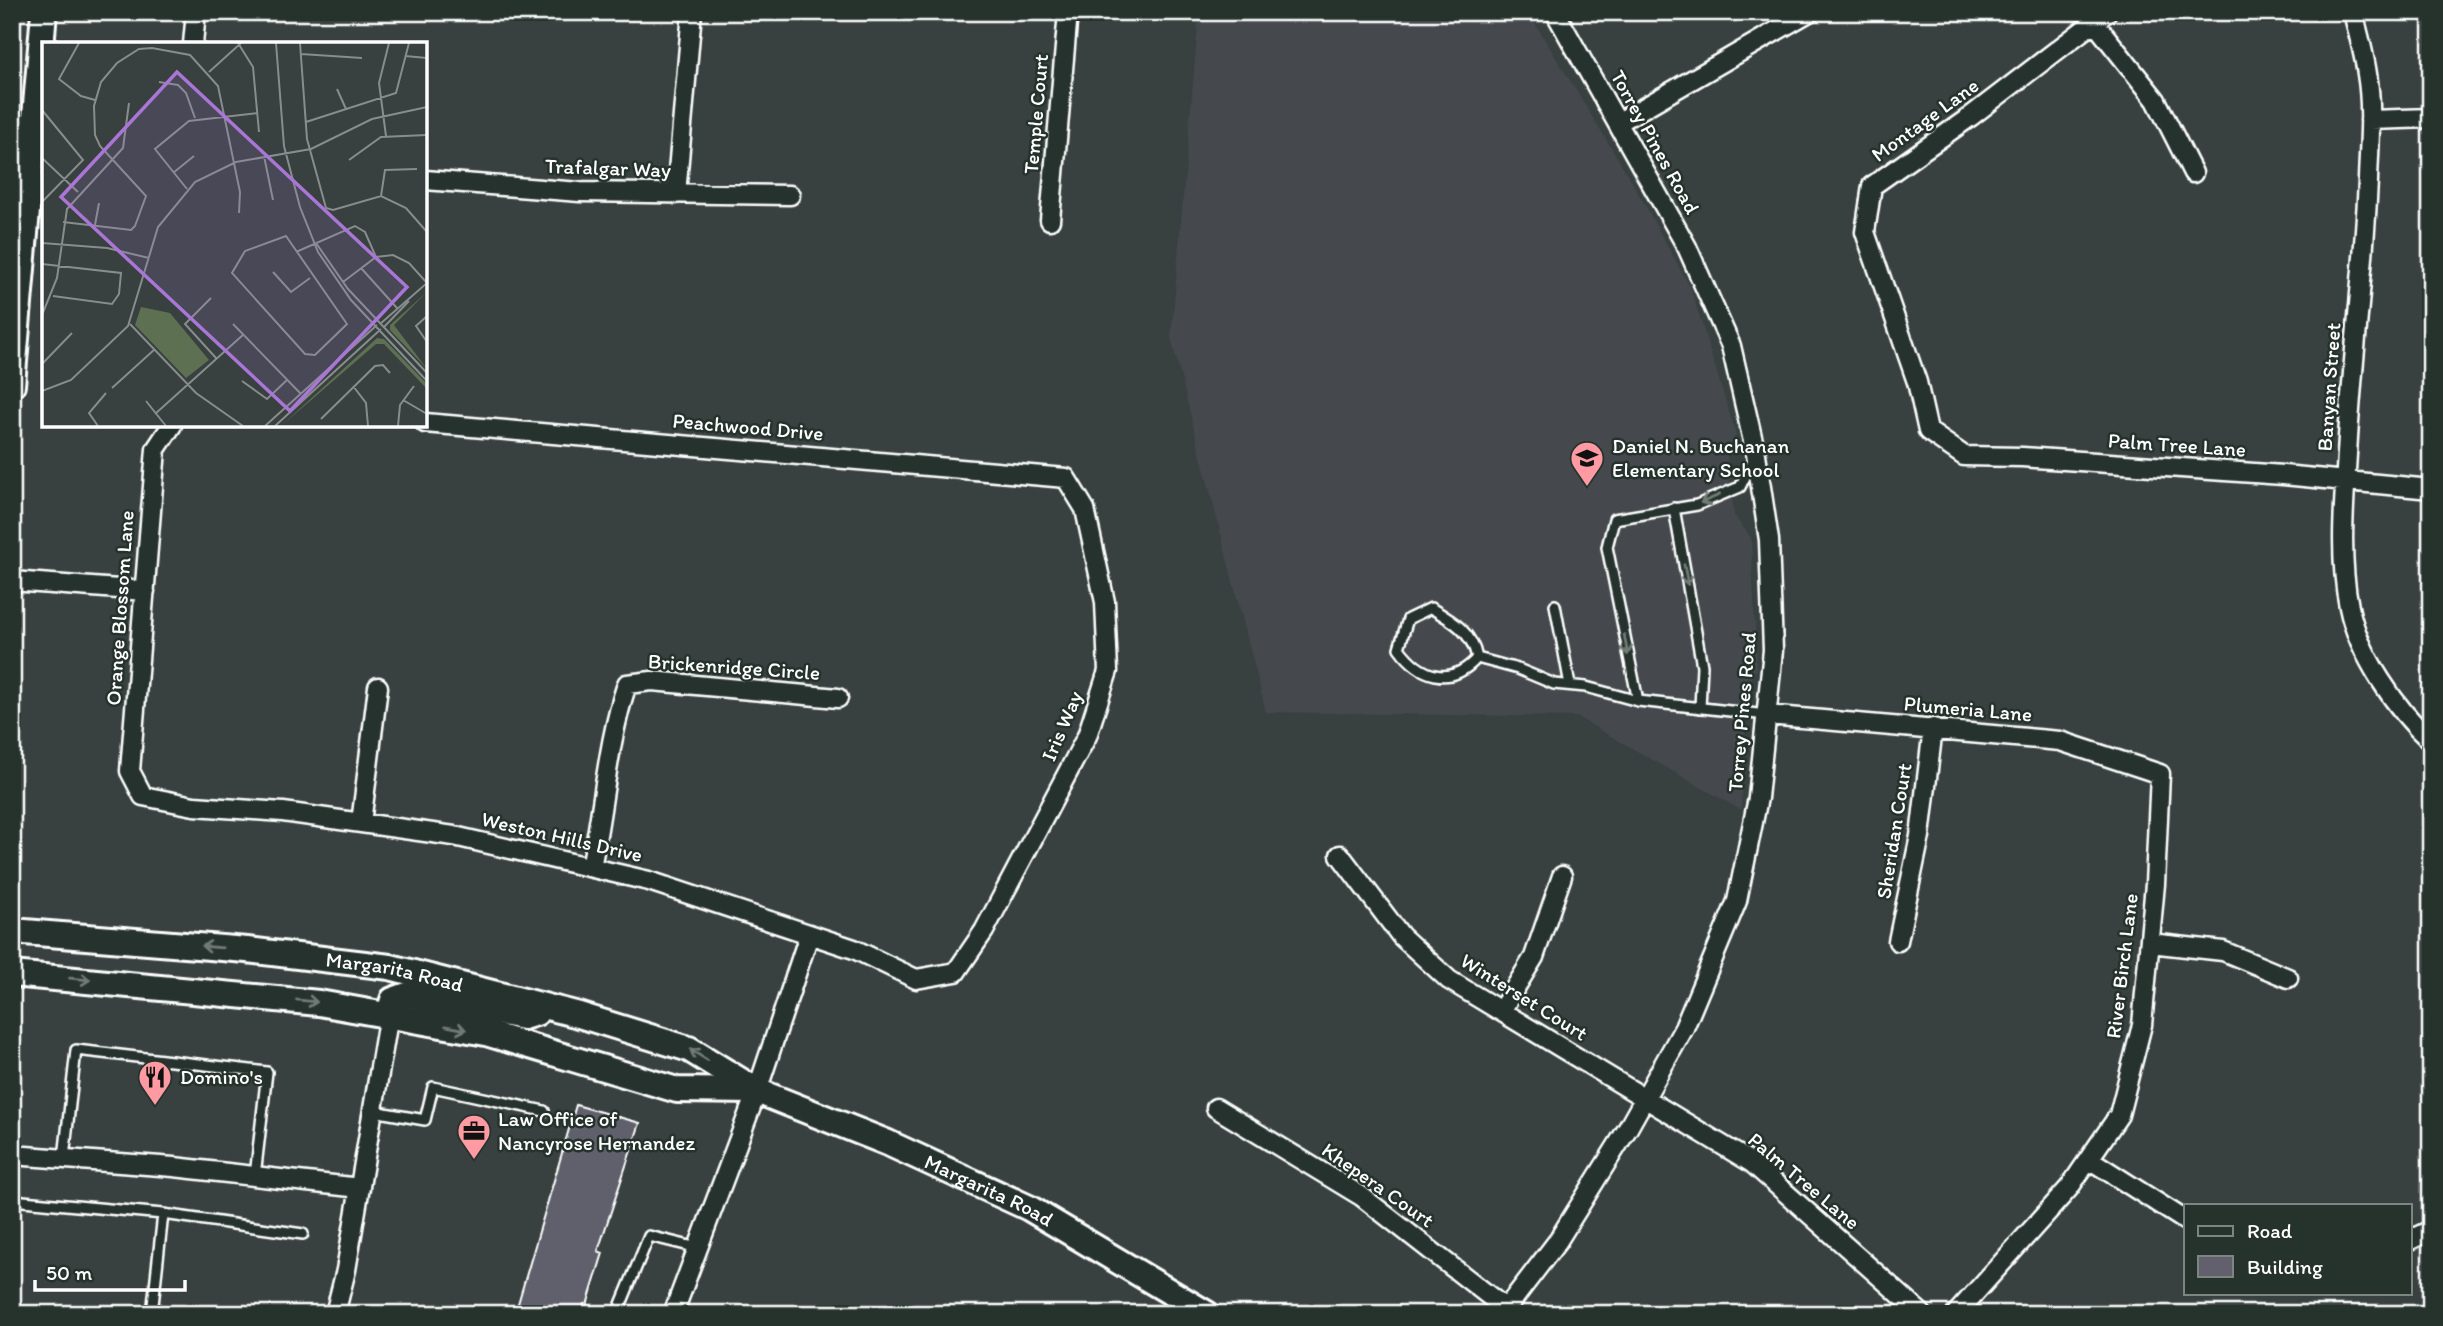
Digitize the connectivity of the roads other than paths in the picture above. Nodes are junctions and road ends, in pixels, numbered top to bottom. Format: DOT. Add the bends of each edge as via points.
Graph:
graph roads {
  1 [pos="44,12"];
  2 [pos="196,12"];
  3 [pos="692,12"];
  4 [pos="1068,12"];
  5 [pos="1555,12"];
  6 [pos="1809,12"];
  7 [pos="2353,12"];
  8 [pos="2100,17"];
  9 [pos="42,42"];
  10 [pos="193,42"];
  11 [pos="42,51"];
  12 [pos="2431,118"];
  13 [pos="2370,120"];
  14 [pos="1619,122"];
  15 [pos="37,150"];
  16 [pos="2193,173"];
  17 [pos="427,180"];
  18 [pos="676,194"];
  19 [pos="790,195"];
  20 [pos="1050,220"];
  21 [pos="12,385"];
  22 [pos="427,423"];
  23 [pos="171,427"];
  24 [pos="1928,431"];
  25 [pos="1756,454"];
  26 [pos="1066,478"];
  27 [pos="2345,480"];
  28 [pos="2431,489"];
  29 [pos="1674,508"];
  30 [pos="12,581"];
  31 [pos="145,592"];
  32 [pos="1555,605"];
  33 [pos="1477,658"];
  34 [pos="1570,685"];
  35 [pos="378,687"];
  36 [pos="838,698"];
  37 [pos="1638,701"];
  38 [pos="1700,708"];
  39 [pos="1767,715"];
  40 [pos="1933,728"];
  41 [pos="2431,741"];
  42 [pos="2160,774"];
  43 [pos="143,796"];
  44 [pos="361,823"];
  45 [pos="1340,855"];
  46 [pos="590,867"];
  47 [pos="1562,876"];
  48 [pos="12,932"];
  49 [pos="809,934"];
  50 [pos="1898,941"];
  51 [pos="2150,943"];
  52 [pos="956,972"];
  53 [pos="12,974"];
  54 [pos="2288,978"];
  55 [pos="540,1005"];
  56 [pos="1501,1012"];
  57 [pos="389,1014"];
  58 [pos="757,1091"];
  59 [pos="1645,1098"];
  60 [pos="1216,1108"];
  61 [pos="373,1111"];
  62 [pos="544,1111"];
  63 [pos="12,1154"];
  64 [pos="64,1158"];
  65 [pos="2089,1159"];
  66 [pos="255,1176"];
  67 [pos="360,1188"];
  68 [pos="12,1200"];
  69 [pos="163,1214"];
  70 [pos="2184,1220"];
  71 [pos="2431,1230"];
  72 [pos="303,1234"];
  73 [pos="2412,1239"];
  74 [pos="698,1248"];
  75 [pos="1504,1311"];
  76 [pos="152,1314"];
  77 [pos="335,1314"];
  78 [pos="617,1314"];
  79 [pos="673,1314"];
  80 [pos="1207,1314"];
  81 [pos="1922,1314"];
  82 [pos="1956,1314"];
  1 -- 9 [label="main road"];
  2 -- 10 [label="street"];
  3 -- 18 [label="street"];
  4 -- 20 [label="street, Temple Court"];
  5 -- 14 [label="street, Torrey Pines Road"];
  6 -- 14 [label="street"];
  7 -- 13 [label="street, Banyan Street" via="2368,75"];
  8 -- 16 [label="street" via="2156,100"];
  8 -- 24 [label="street, Montage Lane" via="1872,187 1865,232 1917,382"];
  11 -- 15 [label="main road"];
  12 -- 13 [label="street"];
  13 -- 27 [label="street, Banyan Street" via="2366,239"];
  14 -- 25 [label="street, Torrey Pines Road" via="1687,247 1731,346"];
  15 -- 21 [label="main road"];
  17 -- 18 [label="street, Trafalgar Way"];
  18 -- 19 [label="street, Trafalgar Way"];
  22 -- 26 [label="street, Peachwood Drive"];
  23 -- 31 [label="street, Orange Blossom Lane" via="156,449"];
  24 -- 27 [label="street, Palm Tree Lane" via="1964,456"];
  25 -- 29 [label="lane, one-way" via="1740,487 1697,505"];
  25 -- 39 [label="street, Torrey Pines Road" via="1770,568 1773,650"];
  26 -- 52 [label="street, Iris Way" via="1084,509 1105,601 1108,671 1087,736 984,932"];
  27 -- 28 [label="street, Palm Tree Lane"];
  27 -- 41 [label="street, Banyan Street" via="2349,608 2368,658 2410,722"];
  29 -- 37 [label="lane, one-way" via="1614,519 1607,547"];
  29 -- 38 [label="lane, one-way" via="1702,666"];
  30 -- 31 [label="street"];
  31 -- 43 [label="street, Orange Blossom Lane" via="130,771"];
  32 -- 34 [label="lane"];
  33 -- 33 [label="lane" via="1475,644 1460,625 1432,608 1408,620 1399,648 1412,666 1432,675 1454,675"];
  33 -- 34 [label="lane" via="1518,668 1554,684"];
  34 -- 37 [label="lane"];
  35 -- 44 [label="street"];
  36 -- 46 [label="street, Brickenridge Circle" via="652,681 627,684 612,728 604,804"];
  37 -- 38 [label="lane"];
  38 -- 39 [label="lane"];
  39 -- 40 [label="street, Plumeria Lane"];
  39 -- 59 [label="street, Torrey Pines Road" via="1758,797 1737,901 1684,1028"];
  40 -- 42 [label="street, Plumeria Lane" via="2060,741"];
  40 -- 50 [label="street, Sheridan Court" via="1920,836"];
  42 -- 51 [label="street, River Birch Lane"];
  43 -- 44 [label="street, Weston Hills Drive" via="194,806"];
  44 -- 46 [label="street, Weston Hills Drive" via="454,836"];
  45 -- 56 [label="street, Winterset Court" via="1401,936 1449,980"];
  46 -- 49 [label="street, Weston Hills Drive" via="649,881"];
  47 -- 56 [label="street" via="1534,957"];
  55 -- 48 [label="main road, Margarita Road, one-way" via="390,967 247,950"];
  49 -- 52 [label="street, Weston Hills Drive" via="854,949 916,979"];
  49 -- 58 [label="street"];
  51 -- 54 [label="street" via="2223,951"];
  51 -- 65 [label="street, River Birch Lane" via="2142,1025 2119,1115"];
  53 -- 57 [label="main road, Margarita Road, one-way" via="319,1003"];
  55 -- 57 [label="main road" via="536,1013 523,1017 407,995 393,1000"];
  58 -- 55 [label="main road, Margarita Road, one-way" via="689,1048"];
  56 -- 59 [label="street, Winterset Court"];
  57 -- 58 [label="main road, Margarita Road, one-way" via="486,1034 677,1090"];
  57 -- 61 [label="street"];
  58 -- 74 [label="street"];
  58 -- 80 [label="main road, Margarita Road" via="888,1143 1029,1208"];
  59 -- 75 [label="street, Torrey Pines Road" via="1556,1242"];
  59 -- 81 [label="street, Palm Tree Lane" via="1752,1163"];
  60 -- 75 [label="street, Khepera Court" via="1361,1196"];
  61 -- 62 [label="lane" via="425,1120 433,1087"];
  61 -- 67 [label="street"];
  63 -- 64 [label="street"];
  64 -- 66 [label="street"];
  64 -- 66 [label="lane" via="76,1050 267,1072"];
  65 -- 70 [label="street"];
  65 -- 82 [label="street, River Birch Lane" via="2069,1188"];
  66 -- 67 [label="street"];
  67 -- 77 [label="street"];
  68 -- 69 [label="lane"];
  69 -- 72 [label="lane"];
  69 -- 76 [label="lane"];
  71 -- 73 [label="street"];
  74 -- 78 [label="lane" via="649,1236"];
  74 -- 79 [label="street"];
}
